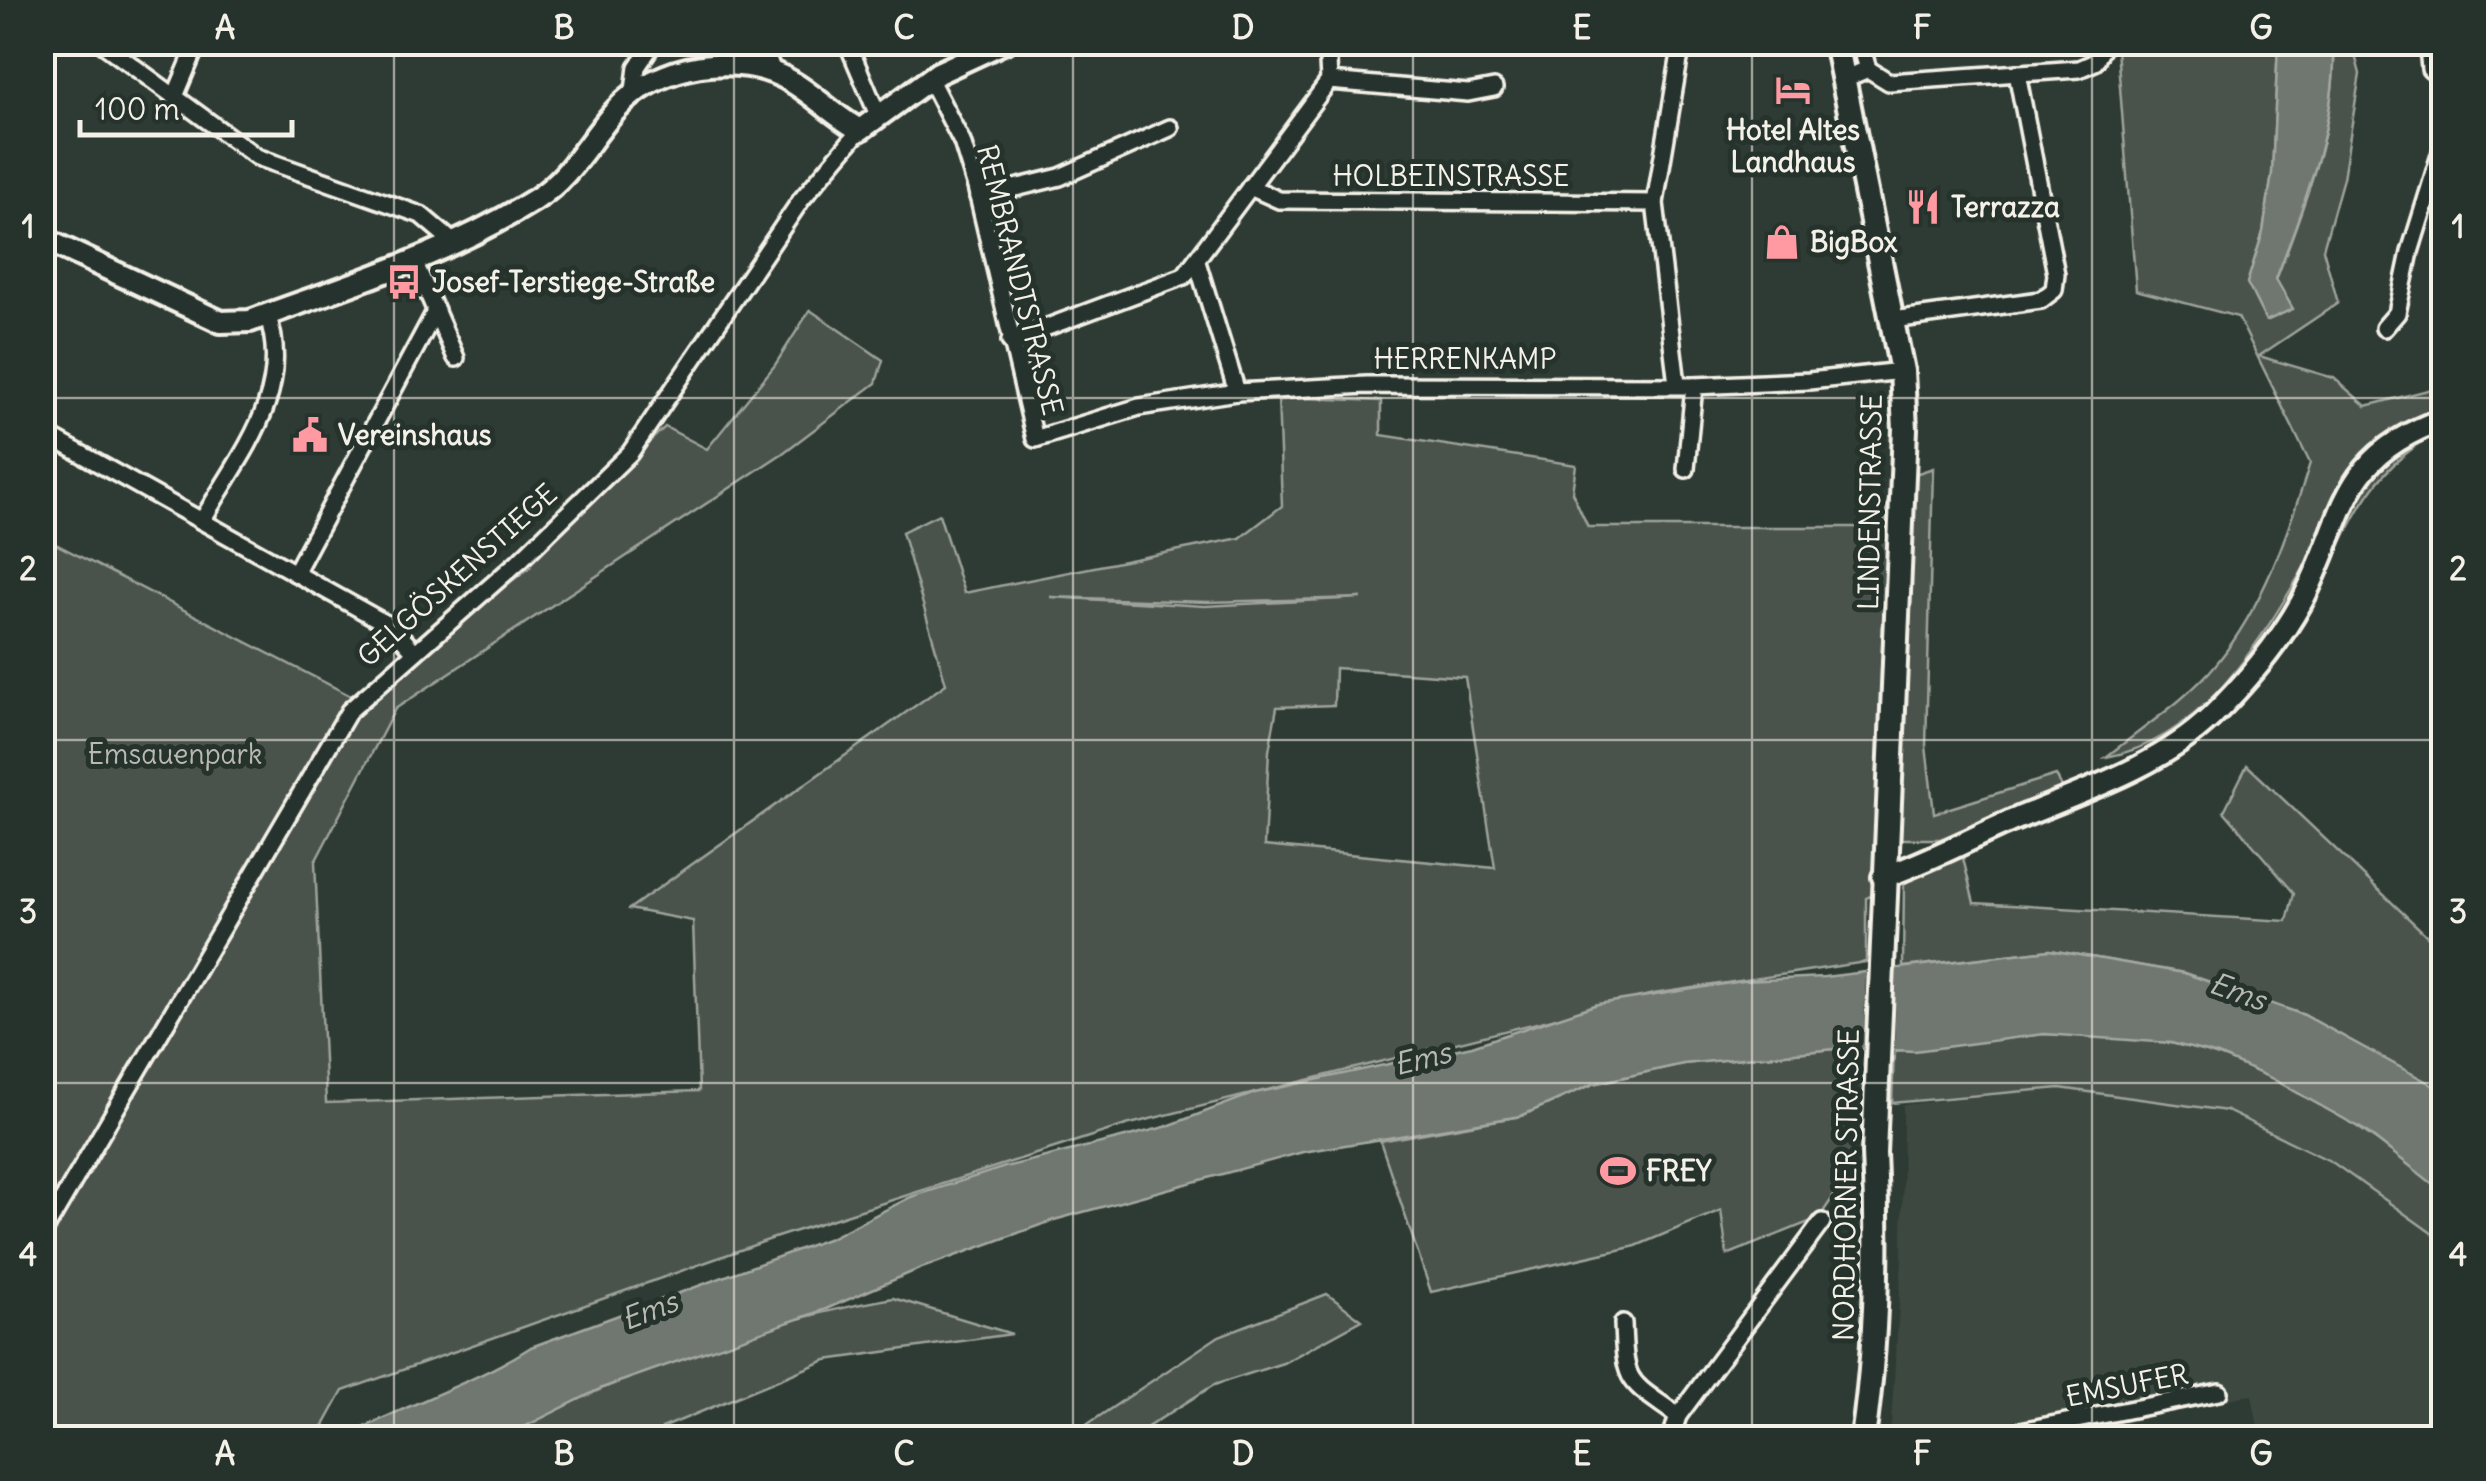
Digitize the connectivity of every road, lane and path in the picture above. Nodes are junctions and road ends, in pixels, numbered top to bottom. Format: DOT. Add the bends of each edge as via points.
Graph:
graph roads {
  1 [pos="100,42"];
  2 [pos="198,42"];
  3 [pos="654,42"];
  4 [pos="762,42"];
  5 [pos="847,42"];
  6 [pos="1004,42"];
  7 [pos="1326,42"];
  8 [pos="1682,42"];
  9 [pos="1836,42"];
  10 [pos="1860,42"];
  11 [pos="2106,42"];
  12 [pos="2437,42"];
  13 [pos="1868,69"];
  14 [pos="773,72"];
  15 [pos="2017,73"];
  16 [pos="929,78"];
  17 [pos="1844,79"];
  18 [pos="2444,80"];
  19 [pos="1329,81"];
  20 [pos="1494,88"];
  21 [pos="634,91"];
  22 [pos="176,94"];
  23 [pos="878,115"];
  24 [pos="1170,128"];
  25 [pos="860,130"];
  26 [pos="2444,142"];
  27 [pos="1250,187"];
  28 [pos="978,197"];
  29 [pos="1655,204"];
  30 [pos="42,238"];
  31 [pos="454,244"];
  32 [pos="414,261"];
  33 [pos="1197,262"];
  34 [pos="436,310"];
  35 [pos="267,314"];
  36 [pos="1892,320"];
  37 [pos="2384,328"];
  38 [pos="1010,341"];
  39 [pos="456,358"];
  40 [pos="1902,371"];
  41 [pos="1686,386"];
  42 [pos="1237,392"];
  43 [pos="2444,419"];
  44 [pos="42,432"];
  45 [pos="1036,439"];
  46 [pos="1686,468"];
  47 [pos="202,521"];
  48 [pos="296,573"];
  49 [pos="415,652"];
  50 [pos="1883,876"];
  51 [pos="1882,932"];
  52 [pos="1822,1222"];
  53 [pos="42,1235"];
  54 [pos="1623,1323"];
  55 [pos="2219,1392"];
  56 [pos="1678,1416"];
  57 [pos="1671,1438"];
  58 [pos="1863,1438"];
  59 [pos="1985,1438"];
  1 -- 22 [label="street"];
  2 -- 22 [label="street"];
  3 -- 21 [label="street" via="637,67"];
  4 -- 14 [label="street"];
  5 -- 23 [label="street"];
  6 -- 16 [label="street, GELGÖSKENSTIEGE"];
  7 -- 19 [label="street"];
  8 -- 29 [label="street"];
  9 -- 17 [label="main road, LINDENSTRASSE"];
  10 -- 13 [label="street"];
  11 -- 15 [label="street" via="2095,62 2078,69"];
  12 -- 18 [label="street" via="2430,69"];
  13 -- 15 [label="street" via="1890,82"];
  13 -- 17 [label="street"];
  14 -- 21 [label="street" via="700,67"];
  14 -- 25 [label="street"];
  15 -- 36 [label="street" via="2054,290 2041,300"];
  16 -- 23 [label="street, GELGÖSKENSTIEGE"];
  16 -- 28 [label="street, REMBRANDTSTRASSE" via="962,142"];
  17 -- 36 [label="main road, LINDENSTRASSE"];
  19 -- 20 [label="street" via="1468,93"];
  19 -- 27 [label="street"];
  21 -- 31 [label="street" via="563,178"];
  22 -- 31 [label="street" via="256,157 422,214"];
  23 -- 25 [label="street, GELGÖSKENSTIEGE"];
  24 -- 28 [label="street" via="1060,177"];
  25 -- 49 [label="street, GELGÖSKENSTIEGE" via="801,200 630,453"];
  26 -- 37 [label="street" via="2397,313"];
  27 -- 29 [label="street, HOLBEINSTRASSE" via="1279,200"];
  27 -- 33 [label="street"];
  28 -- 38 [label="street, REMBRANDTSTRASSE"];
  29 -- 41 [label="street"];
  30 -- 35 [label="street" via="221,322"];
  31 -- 32 [label="street"];
  32 -- 34 [label="street"];
  32 -- 35 [label="street"];
  33 -- 38 [label="street" via="1184,276"];
  33 -- 42 [label="street"];
  34 -- 39 [label="street"];
  34 -- 48 [label="street"];
  35 -- 47 [label="street" via="278,359 272,393"];
  36 -- 40 [label="main road, LINDENSTRASSE"];
  38 -- 45 [label="street, REMBRANDTSTRASSE"];
  40 -- 41 [label="street, HERRENKAMP"];
  40 -- 50 [label="main road, LINDENSTRASSE" via="1902,554"];
  41 -- 42 [label="street, HERRENKAMP" via="1367,385"];
  41 -- 46 [label="street"];
  42 -- 45 [label="street, HERRENKAMP" via="1138,407"];
  43 -- 50 [label="street" via="2388,444 2359,473 2301,603 2210,718 2147,761"];
  44 -- 47 [label="street"];
  47 -- 48 [label="street"];
  48 -- 49 [label="street" via="392,627"];
  49 -- 53 [label="street, GELGÖSKENSTIEGE" via="349,711"];
  50 -- 51 [label="main road, LINDENSTRASSE"];
  51 -- 58 [label="main road, NORDHORNER STRASSE" via="1880,1256"];
  52 -- 56 [label="street"];
  54 -- 56 [label="street" via="1624,1371"];
  55 -- 59 [label="street, EMSUFER"];
  56 -- 57 [label="street"];
}
